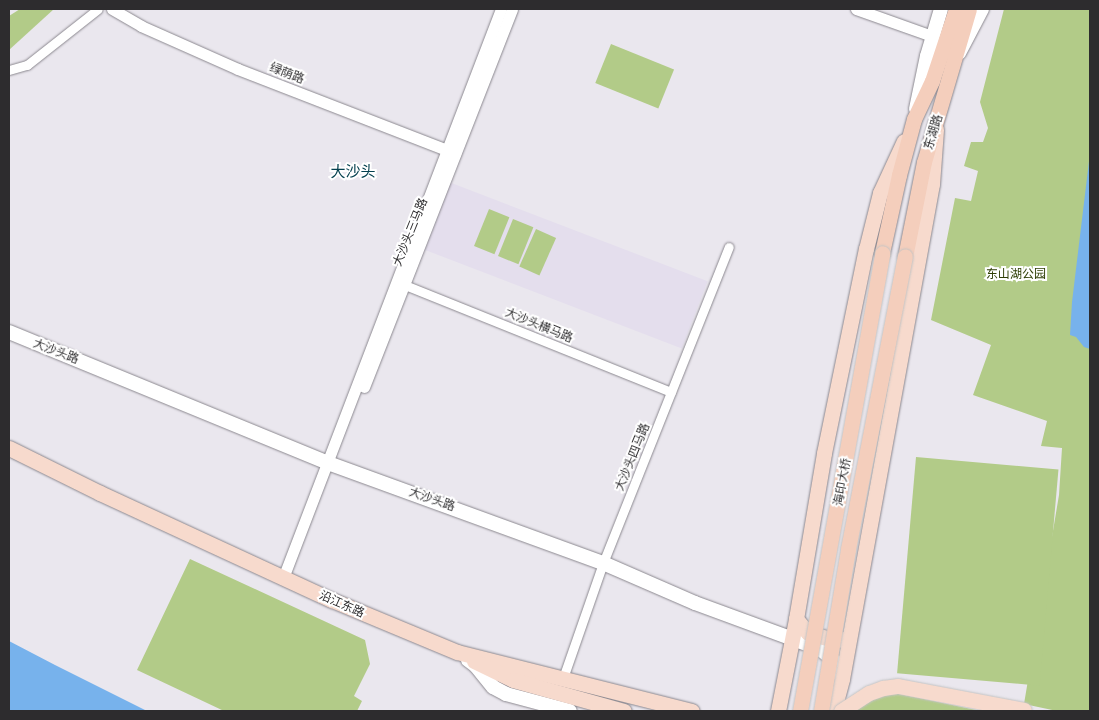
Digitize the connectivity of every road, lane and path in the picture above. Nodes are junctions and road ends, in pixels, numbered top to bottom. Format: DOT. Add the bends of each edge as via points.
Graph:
graph roads {
  1 [pos="98,9"];
  2 [pos="112,9"];
  3 [pos="501,9"];
  4 [pos="512,9"];
  5 [pos="856,9"];
  6 [pos="941,9"];
  7 [pos="956,9"];
  8 [pos="969,9"];
  9 [pos="982,9"];
  10 [pos="932,36"];
  11 [pos="955,60"];
  12 [pos="9,70"];
  13 [pos="914,119"];
  14 [pos="936,122"];
  15 [pos="452,152"];
  16 [pos="729,247"];
  17 [pos="882,253"];
  18 [pos="905,258"];
  19 [pos="401,283"];
  20 [pos="9,332"];
  21 [pos="671,392"];
  22 [pos="9,448"];
  23 [pos="328,463"];
  24 [pos="603,563"];
  25 [pos="283,578"];
  26 [pos="796,619"];
  27 [pos="850,636"];
  28 [pos="792,638"];
  29 [pos="457,652"];
  30 [pos="562,678"];
  31 [pos="842,679"];
  32 [pos="570,711"];
  33 [pos="624,711"];
  34 [pos="692,711"];
  35 [pos="778,711"];
  36 [pos="800,711"];
  37 [pos="821,711"];
  38 [pos="831,711"];
  39 [pos="839,711"];
  40 [pos="1026,711"];
  1 -- 12 [label="street" via="27,65"];
  2 -- 15 [label="street, 绿荫路" via="141,26 238,69"];
  3 -- 15 [label="street, 大沙头三马路"];
  4 -- 15 [label="street, 大沙头三马路"];
  5 -- 10 [label="street"];
  6 -- 10 [label="main road"];
  7 -- 13 [label="highway, 东湖路" via="932,81"];
  8 -- 11 [label="highway, 东湖路"];
  9 -- 11 [label="main road"];
  10 -- 13 [label="main road"];
  11 -- 14 [label="highway, 东湖路"];
  13 -- 17 [label="highway, 东湖路" via="898,175"];
  13 -- 26 [label="main road" via="880,193 866,249 824,453"];
  14 -- 18 [label="highway, 东湖路" via="924,162"];
  14 -- 27 [label="main road" via="932,184"];
  15 -- 19 [label="street, 大沙头三马路"];
  16 -- 21 [label="street, 大沙头四马路"];
  17 -- 36 [label="highway, 海印大桥, bridge"];
  18 -- 37 [label="highway, 海印大桥, bridge" via="848,549"];
  19 -- 21 [label="street, 大沙头横马路"];
  19 -- 23 [label="street, 大沙头三马路" via="334,441"];
  20 -- 23 [label="main road, 大沙头路"];
  21 -- 24 [label="street, 大沙头四马路"];
  22 -- 25 [label="main road, 沿江东路"];
  23 -- 24 [label="main road, 大沙头路"];
  23 -- 25 [label="street, 大沙头三马路"];
  24 -- 28 [label="main road, 大沙头路" via="695,603"];
  24 -- 30 [label="street, 大沙头四马路"];
  25 -- 29 [label="main road, 沿江东路"];
  26 -- 27 [label="main road" via="802,628 819,636 835,640"];
  26 -- 28 [label="main road"];
  27 -- 31 [label="main road"];
  28 -- 31 [label="main road, 大沙头路" via="833,658 840,667"];
  28 -- 35 [label="main road"];
  29 -- 30 [label="main road, 沿江东路"];
  29 -- 32 [label="main road" via="476,666 493,687 506,694"];
  29 -- 33 [label="main road" via="513,680"];
  30 -- 34 [label="main road, 沿江东路"];
  31 -- 38 [label="main road"];
  31 -- 39 [label="main road"];
  39 -- 40 [label="main road, bridge" via="869,693 898,686"];
}
